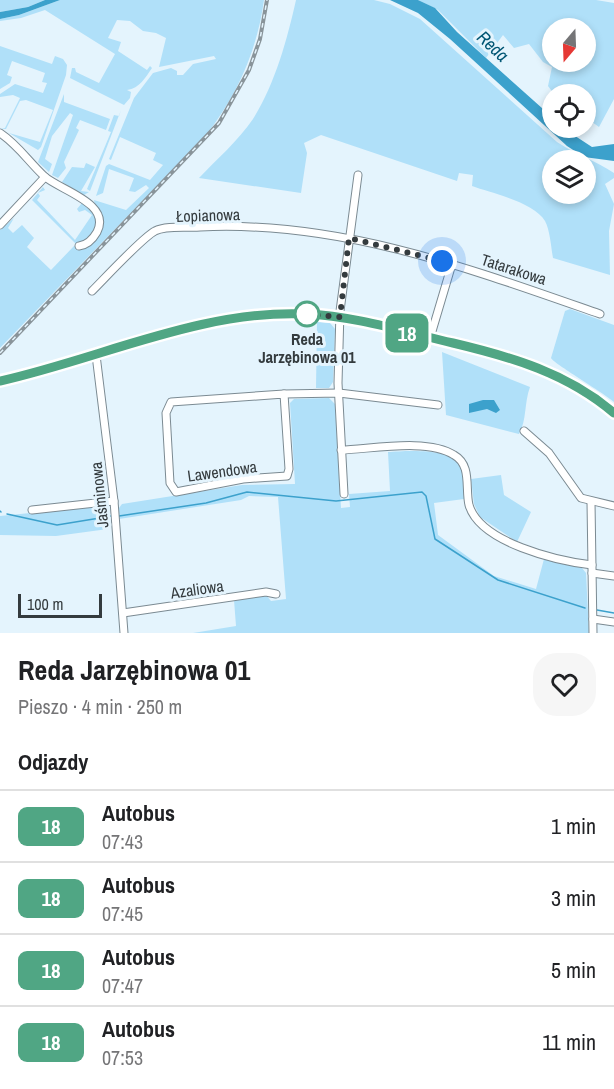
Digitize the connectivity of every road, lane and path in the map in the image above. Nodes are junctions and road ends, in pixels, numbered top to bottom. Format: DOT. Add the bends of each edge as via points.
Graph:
graph roads {
  1 [pos="0,133"];
  2 [pos="358,176"];
  3 [pos="45,177"];
  4 [pos="0,225"];
  5 [pos="349,238"];
  6 [pos="79,246"];
  7 [pos="452,264"];
  8 [pos="92,291"];
  9 [pos="600,314"];
  10 [pos="340,317"];
  11 [pos="430,338"];
  12 [pos="96,355"];
  13 [pos="0,381"];
  14 [pos="339,393"];
  15 [pos="284,394"];
  16 [pos="438,405"];
  17 [pos="614,413"];
  18 [pos="524,431"];
  19 [pos="341,450"];
  20 [pos="344,494"];
  21 [pos="114,501"];
  22 [pos="591,502"];
  23 [pos="614,506"];
  24 [pos="32,510"];
  25 [pos="592,569"];
  26 [pos="614,576"];
  27 [pos="276,594"];
  28 [pos="123,613"];
  29 [pos="593,619"];
  30 [pos="614,622"];
  31 [pos="124,633"];
  32 [pos="593,633"];
  1 -- 3 [label="street" via="17,145"];
  2 -- 5 [label="street"];
  3 -- 4 [label="street"];
  3 -- 6 [label="street" via="88,203 99,219 99,226 87,243"];
  5 -- 7 [label="street, Tatarakowa"];
  5 -- 8 [label="street, Łopianowa" via="229,226 155,231"];
  5 -- 10 [label="street"];
  7 -- 9 [label="street, Tatarakowa"];
  7 -- 11 [label="street"];
  10 -- 11 [label="street"];
  10 -- 12 [label="street" via="286,314 203,325"];
  10 -- 14 [label="street"];
  11 -- 17 [label="street" via="542,364"];
  12 -- 13 [label="street"];
  12 -- 21 [label="street, Jaśminowa"];
  14 -- 15 [label="street, Lawendowa"];
  14 -- 16 [label="street, Lawendowa"];
  14 -- 19 [label="street"];
  15 -- 15 [label="street, Lawendowa" via="287,476 174,490 170,483 166,413 171,402"];
  18 -- 22 [label="street" via="549,453 578,495"];
  19 -- 20 [label="street"];
  19 -- 25 [label="street" via="423,446 454,454 465,465 470,505 477,520 510,544"];
  21 -- 24 [label="street"];
  21 -- 28 [label="street, Jaśminowa"];
  22 -- 23 [label="street"];
  22 -- 25 [label="street"];
  25 -- 26 [label="street"];
  25 -- 29 [label="street"];
  27 -- 28 [label="street, Azaliowa" via="266,592"];
  28 -- 31 [label="street, Jaśminowa"];
  29 -- 30 [label="street"];
  29 -- 32 [label="street"];
}
